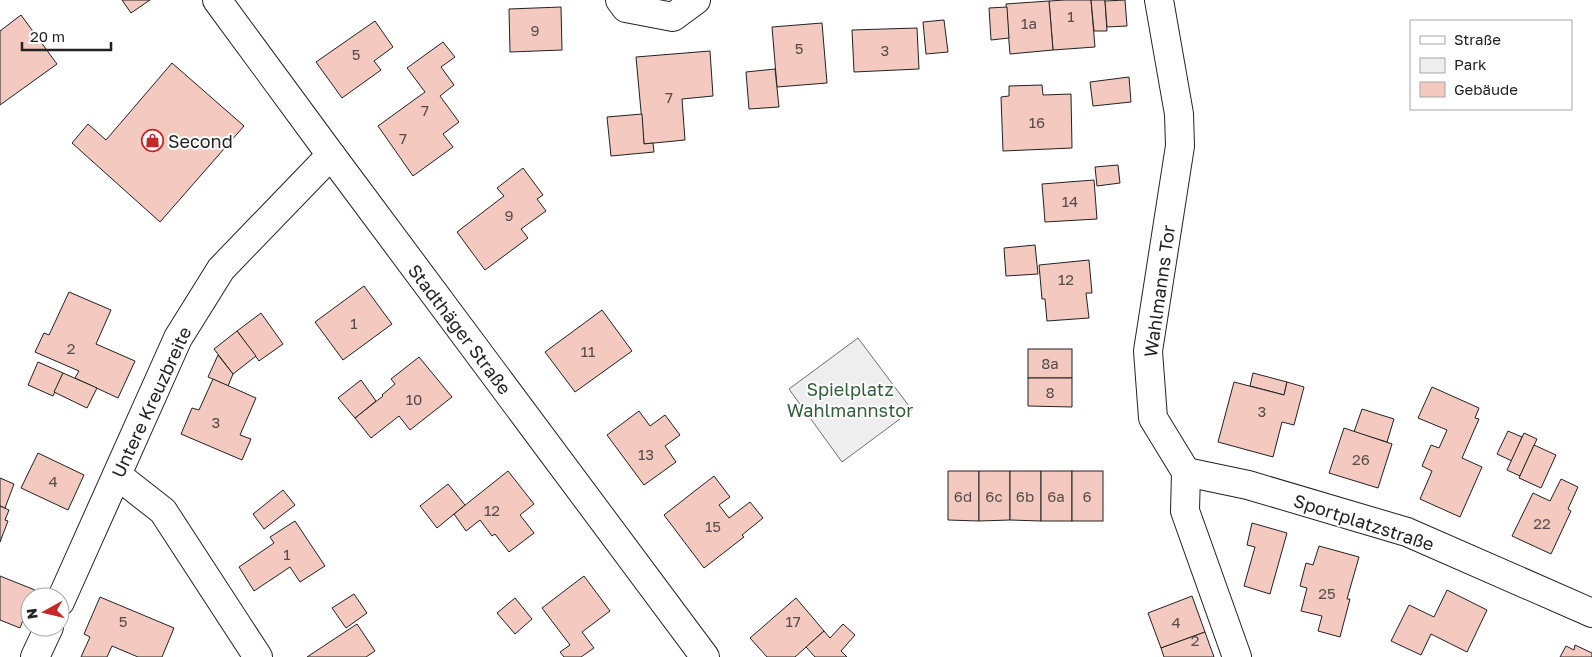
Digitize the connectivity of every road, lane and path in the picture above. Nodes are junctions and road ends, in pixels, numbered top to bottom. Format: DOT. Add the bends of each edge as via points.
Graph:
graph roads {
  1 [pos="217,0"];
  2 [pos="620,0"];
  3 [pos="696,0"];
  4 [pos="1159,0"];
  5 [pos="331,156"];
  6 [pos="1186,472"];
  7 [pos="117,475"];
  8 [pos="67,587"];
  9 [pos="1592,613"];
  10 [pos="45,637"];
  11 [pos="36,657"];
  12 [pos="258,657"];
  13 [pos="705,657"];
  14 [pos="1237,657"];
  1 -- 5 [label="street, Stadthäger Straße"];
  2 -- 3 [label="street" via="626,8 672,17"];
  4 -- 6 [label="street, Wahlmanns Tor" via="1179,114 1180,146 1148,351 1153,418"];
  5 -- 7 [label="street, Untere Kreuzbreite" via="221,269 178,338"];
  5 -- 13 [label="street, Stadthäger Straße"];
  6 -- 9 [label="street, Sportplatzstraße" via="1248,485 1407,532"];
  6 -- 14 [label="street" via="1185,511"];
  7 -- 8 [label="street, Untere Kreuzbreite"];
  7 -- 12 [label="street" via="163,511"];
  10 -- 11 [label="street"];
}
